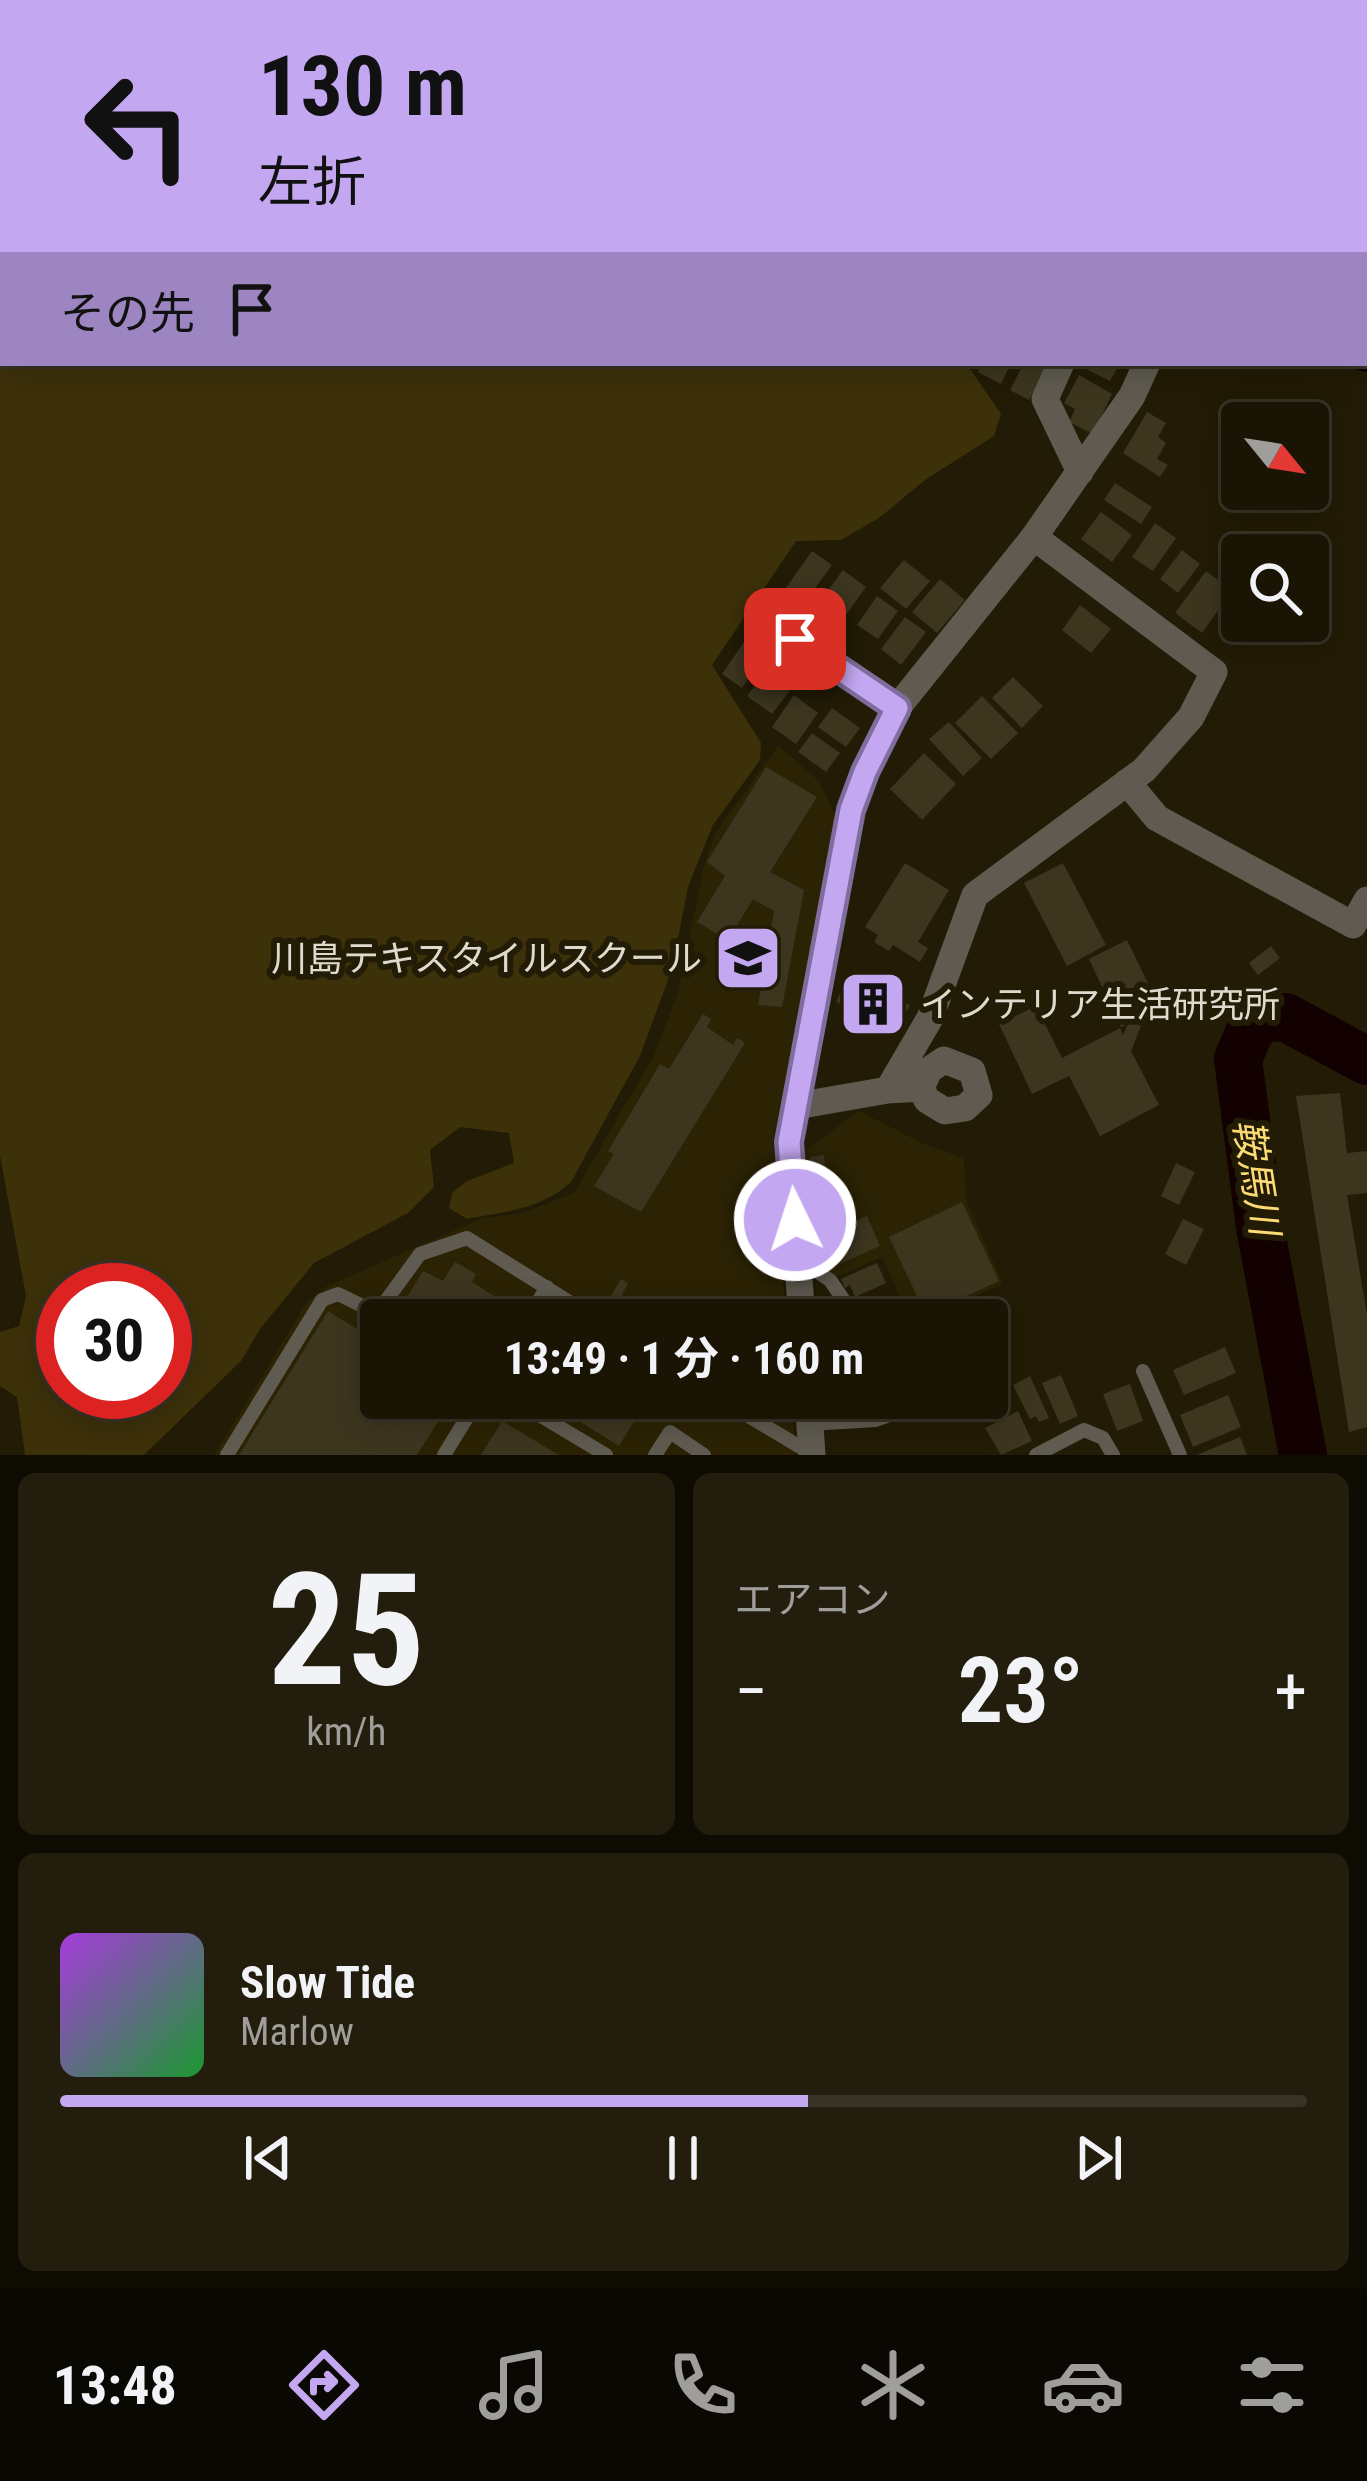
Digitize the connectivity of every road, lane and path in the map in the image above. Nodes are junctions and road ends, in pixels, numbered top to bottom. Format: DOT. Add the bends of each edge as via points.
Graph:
graph roads {
  1 [pos="1060,366"];
  2 [pos="1146,366"];
  3 [pos="1080,472"];
  4 [pos="1034,537"];
  5 [pos="795,639"];
  6 [pos="897,708"];
  7 [pos="1127,782"];
  8 [pos="1367,900"];
  9 [pos="921,1088"];
  10 [pos="888,1090"];
  11 [pos="796,1106"];
  12 [pos="798,1258"];
  13 [pos="547,1287"];
  14 [pos="539,1299"];
  15 [pos="566,1299"];
  16 [pos="801,1299"];
  17 [pos="843,1299"];
  18 [pos="1143,1371"];
  19 [pos="465,1419"];
  20 [pos="546,1419"];
  21 [pos="753,1419"];
  22 [pos="809,1419"];
  23 [pos="226,1455"];
  24 [pos="444,1455"];
  25 [pos="606,1455"];
  26 [pos="656,1455"];
  27 [pos="704,1455"];
  28 [pos="812,1455"];
  29 [pos="1036,1455"];
  30 [pos="1113,1455"];
  31 [pos="1180,1455"];
  1 -- 3 [label="street" via="1045,399"];
  2 -- 3 [label="street"];
  3 -- 4 [label="street"];
  4 -- 6 [label="street"];
  4 -- 7 [label="street" via="1214,672 1191,717"];
  5 -- 6 [label="street"];
  6 -- 11 [label="street" via="851,810"];
  7 -- 8 [label="street" via="1157,818 1353,925"];
  7 -- 10 [label="street" via="975,895 930,1018"];
  9 -- 10 [label="street"];
  10 -- 11 [label="street"];
  11 -- 12 [label="street" via="789,1142"];
  12 -- 16 [label="street"];
  12 -- 17 [label="lane"];
  13 -- 14 [label="lane"];
  13 -- 15 [label="lane"];
  13 -- 23 [label="lane" via="467,1238 420,1254 377,1313 338,1294 322,1300"];
  18 -- 31 [label="lane"];
  19 -- 24 [label="lane"];
  20 -- 25 [label="lane"];
  21 -- 28 [label="lane"];
  22 -- 28 [label="street"];
  26 -- 27 [label="lane" via="670,1432"];
  29 -- 30 [label="lane" via="1084,1430 1103,1438"];
}
